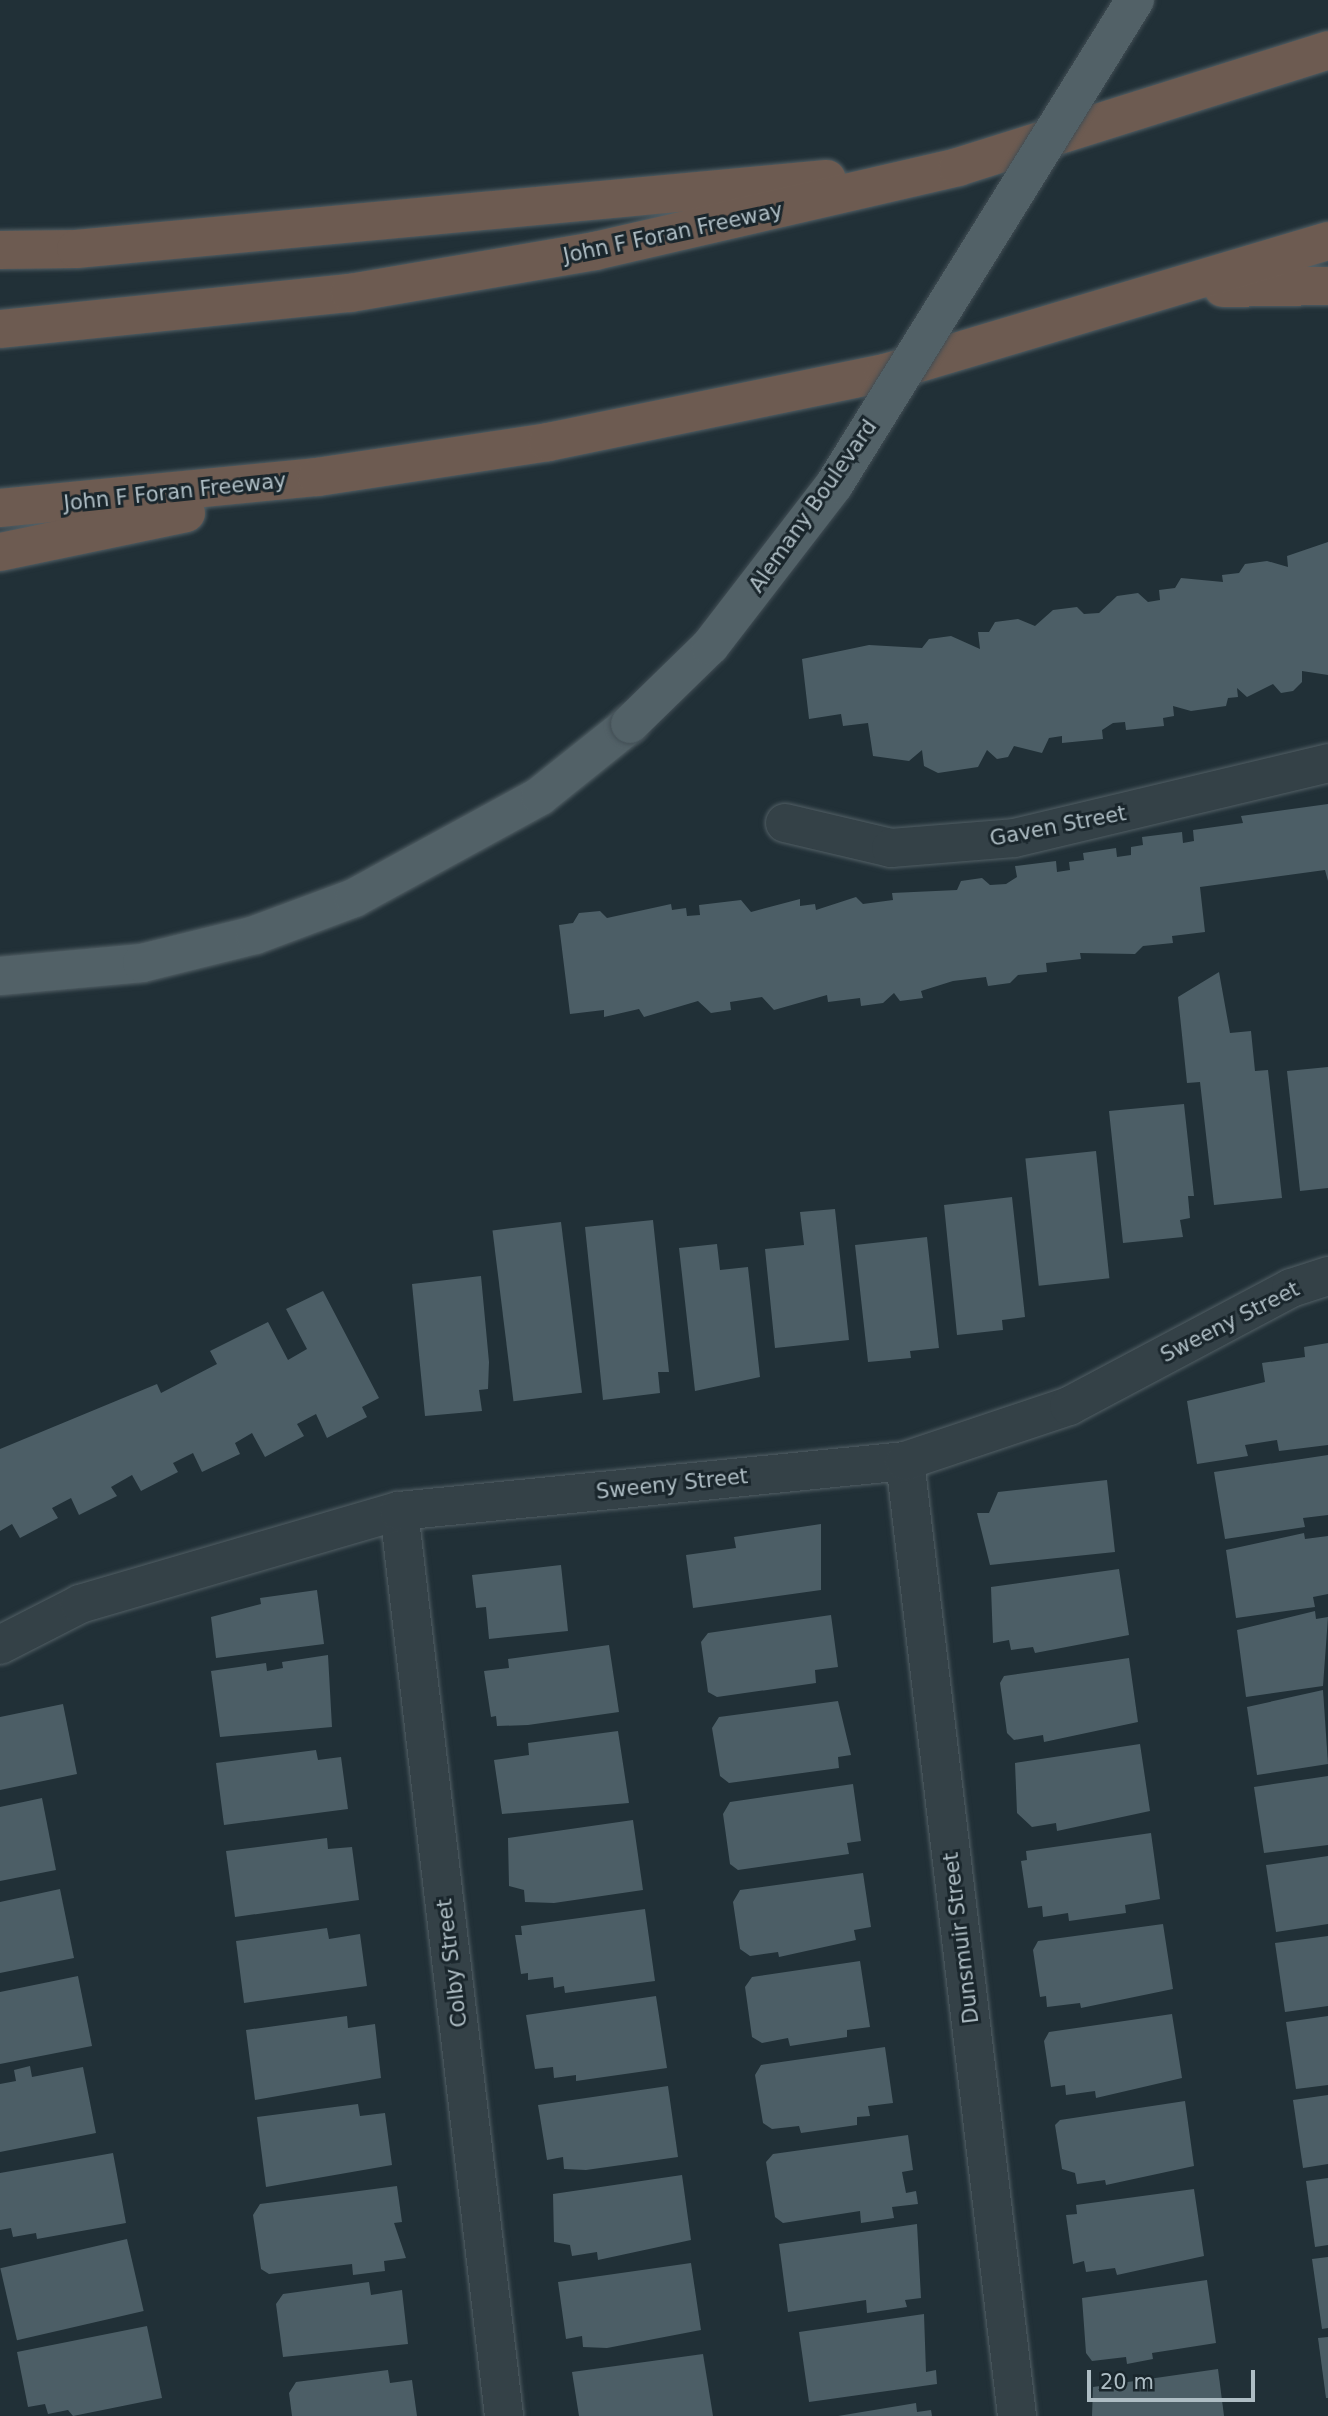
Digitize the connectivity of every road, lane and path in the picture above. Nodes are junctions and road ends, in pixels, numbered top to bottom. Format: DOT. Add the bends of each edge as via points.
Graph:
graph roads {
  1 [pos="1135,0"];
  2 [pos="1328,50"];
  3 [pos="958,167"];
  4 [pos="1328,241"];
  5 [pos="0,250"];
  6 [pos="1328,286"];
  7 [pos="1179,289"];
  8 [pos="0,329"];
  9 [pos="431,462"];
  10 [pos="0,508"];
  11 [pos="0,552"];
  12 [pos="1328,763"];
  13 [pos="785,823"];
  14 [pos="0,976"];
  15 [pos="1328,1276"];
  16 [pos="905,1461"];
  17 [pos="399,1511"];
  18 [pos="0,1645"];
  19 [pos="504,2416"];
  20 [pos="1017,2416"];
  1 -- 14 [label="main road, Alemany Boulevard, bridge" via="834,485 710,646 631,724 540,796 354,898 256,935 142,963"];
  2 -- 3 [label="highway, John F Foran Freeway"];
  3 -- 5 [label="highway" via="76,249"];
  3 -- 8 [label="highway, John F Foran Freeway" via="716,225 475,273 243,307"];
  4 -- 7 [label="highway, John F Foran Freeway"];
  6 -- 7 [label="highway"];
  7 -- 9 [label="highway, John F Foran Freeway" via="885,373"];
  9 -- 10 [label="highway, John F Foran Freeway"];
  9 -- 11 [label="highway"];
  12 -- 13 [label="street, Gaven Street" via="1014,838 891,848"];
  15 -- 16 [label="street, Sweeny Street" via="1292,1288 1069,1406"];
  16 -- 17 [label="street, Sweeny Street"];
  16 -- 20 [label="street, Dunsmuir Street"];
  17 -- 18 [label="street, Sweeny Street" via="80,1604"];
  17 -- 19 [label="street, Colby Street"];
}
